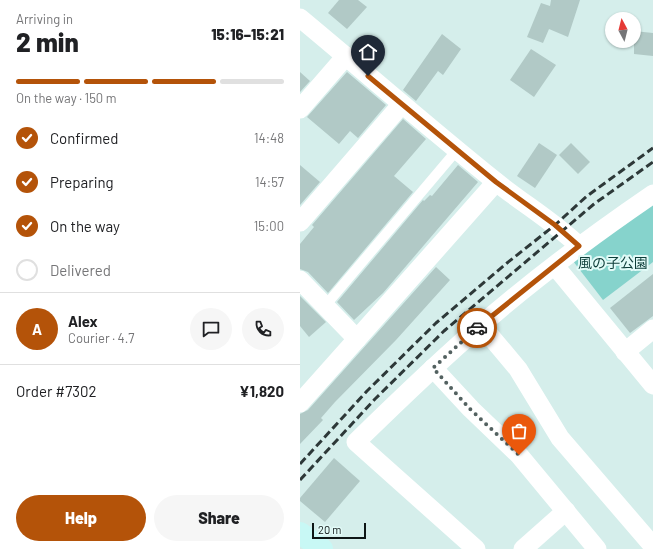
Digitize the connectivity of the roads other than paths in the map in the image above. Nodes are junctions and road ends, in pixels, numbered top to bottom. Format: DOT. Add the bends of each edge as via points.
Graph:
graph roads {
  1 [pos="300,18"];
  2 [pos="346,56"];
  3 [pos="402,105"];
  4 [pos="300,109"];
  5 [pos="457,150"];
  6 [pos="496,182"];
  7 [pos="653,194"];
  8 [pos="300,222"];
  9 [pos="579,246"];
  10 [pos="555,266"];
  11 [pos="300,280"];
  12 [pos="325,306"];
  13 [pos="481,325"];
  14 [pos="653,329"];
  15 [pos="357,339"];
  16 [pos="625,352"];
  17 [pos="433,368"];
  18 [pos="653,385"];
  19 [pos="300,403"];
  20 [pos="566,511"];
  21 [pos="300,533"];
  22 [pos="653,546"];
  23 [pos="322,549"];
  24 [pos="476,549"];
  25 [pos="523,549"];
  26 [pos="597,549"];
  1 -- 2 [label="street"];
  2 -- 3 [label="street"];
  2 -- 4 [label="street"];
  3 -- 5 [label="street"];
  3 -- 8 [label="street"];
  5 -- 6 [label="street"];
  5 -- 12 [label="lane"];
  6 -- 9 [label="street"];
  6 -- 15 [label="street"];
  7 -- 9 [label="street"];
  9 -- 10 [label="street"];
  10 -- 13 [label="street"];
  10 -- 16 [label="street"];
  11 -- 12 [label="street"];
  12 -- 15 [label="street"];
  13 -- 17 [label="street"];
  13 -- 22 [label="street" via="518,369 560,438"];
  14 -- 16 [label="street"];
  15 -- 19 [label="street"];
  16 -- 18 [label="street"];
  17 -- 20 [label="street" via="470,409 519,455"];
  17 -- 24 [label="street" via="356,442"];
  20 -- 25 [label="street"];
  20 -- 26 [label="street"];
  21 -- 23 [label="main road"];
}
